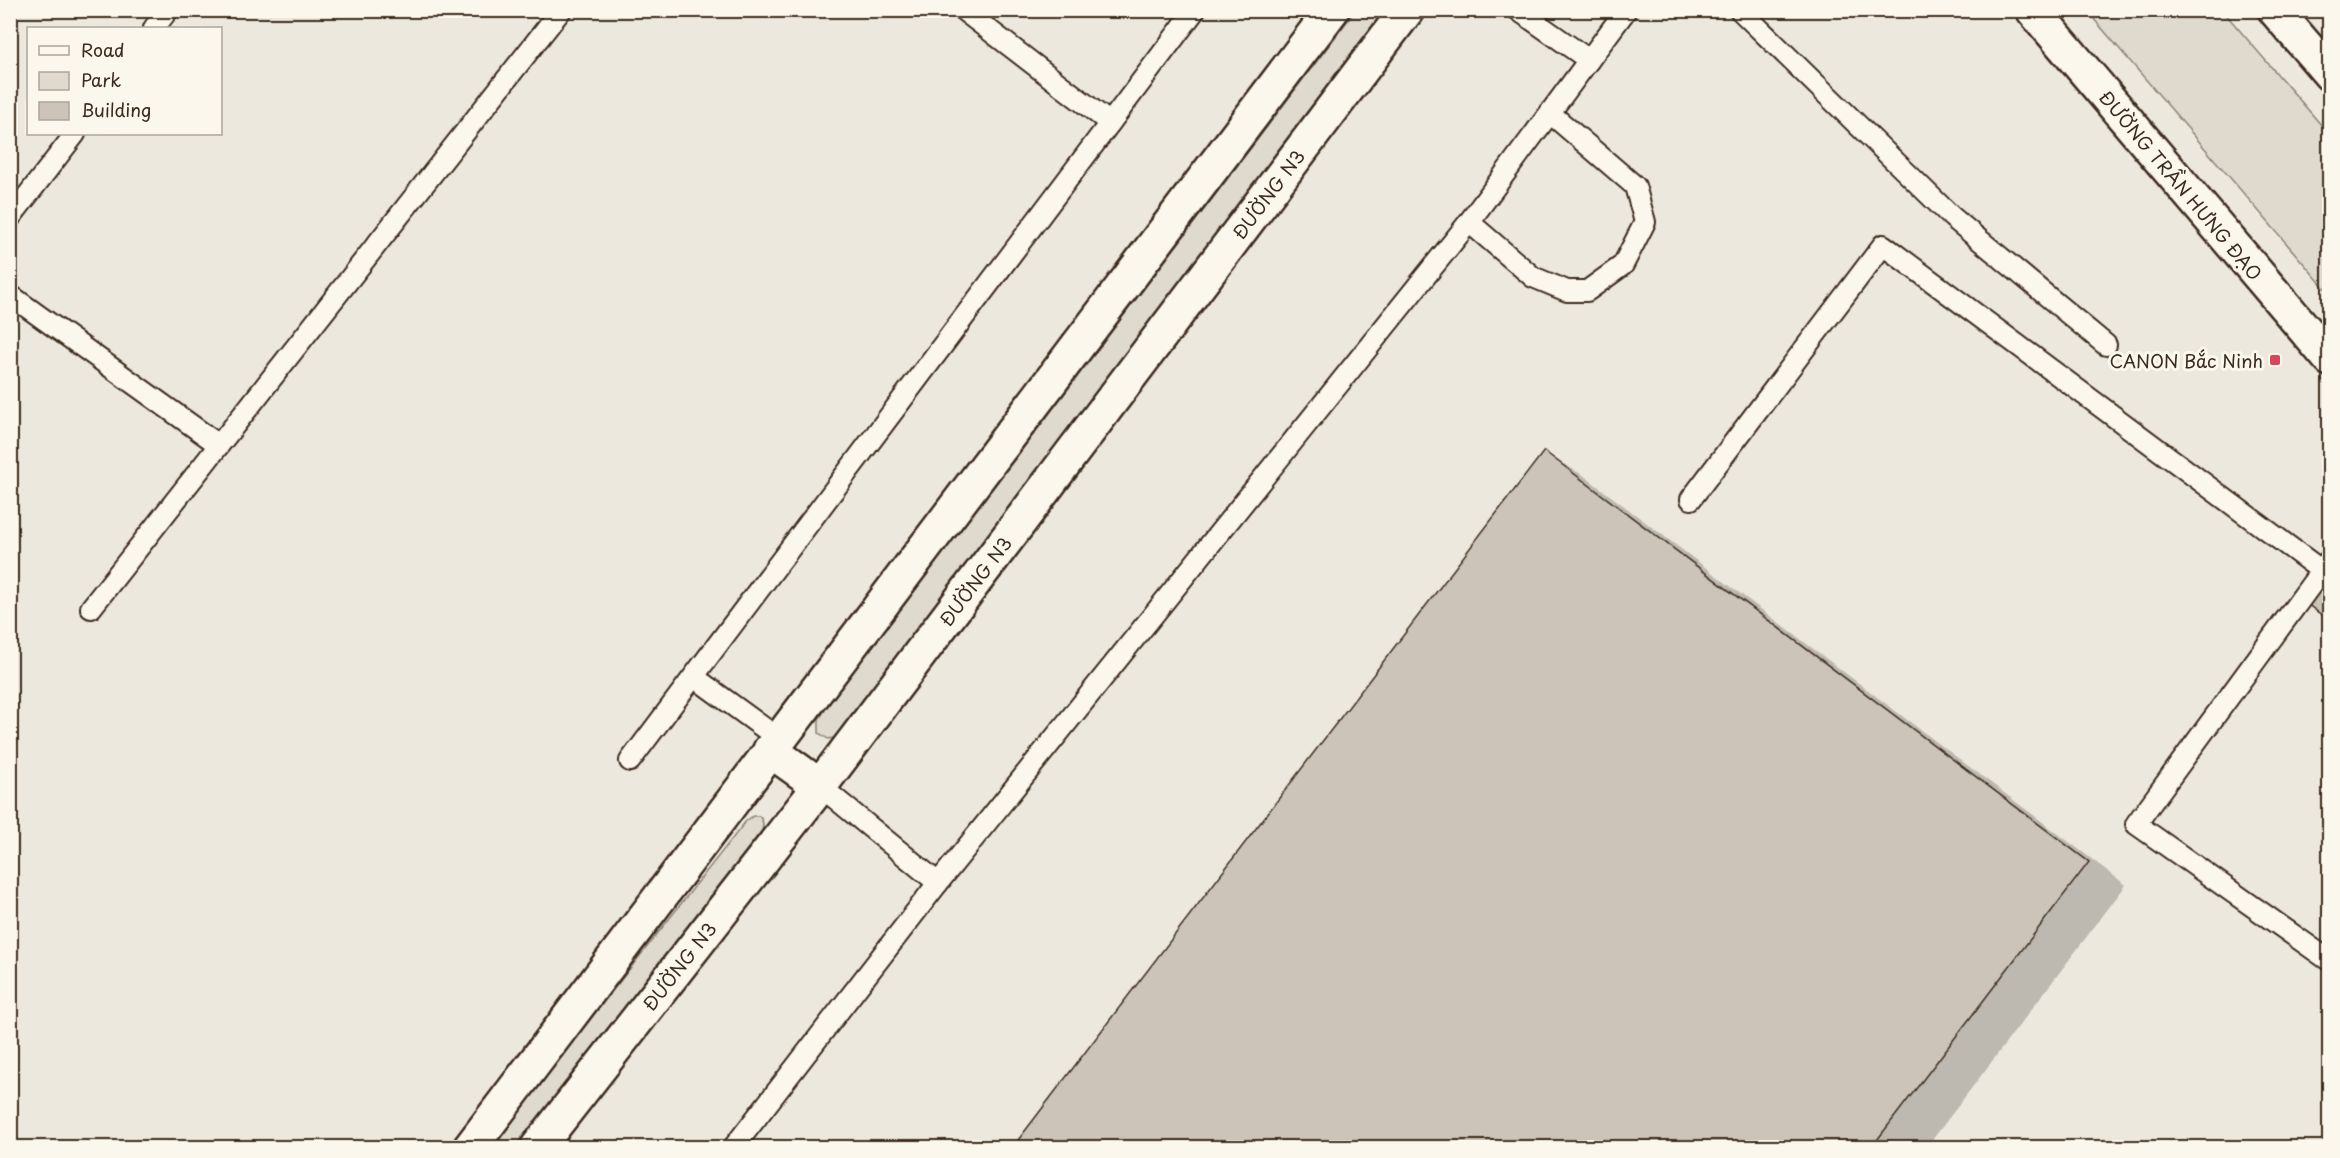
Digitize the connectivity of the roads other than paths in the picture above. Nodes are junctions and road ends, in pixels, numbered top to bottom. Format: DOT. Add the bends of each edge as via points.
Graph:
graph roads {
  1 [pos="168,10"];
  2 [pos="561,10"];
  3 [pos="963,10"];
  4 [pos="1195,10"];
  5 [pos="1332,10"];
  6 [pos="1407,10"];
  7 [pos="1518,10"];
  8 [pos="1626,10"];
  9 [pos="1740,10"];
  10 [pos="2033,10"];
  11 [pos="2275,10"];
  12 [pos="155,27"];
  13 [pos="1589,60"];
  14 [pos="2330,74"];
  15 [pos="1550,113"];
  16 [pos="1110,123"];
  17 [pos="74,135"];
  18 [pos="10,218"];
  19 [pos="1469,222"];
  20 [pos="10,295"];
  21 [pos="2106,345"];
  22 [pos="2330,359"];
  23 [pos="219,445"];
  24 [pos="1691,499"];
  25 [pos="2327,569"];
  26 [pos="91,608"];
  27 [pos="694,677"];
  28 [pos="775,745"];
  29 [pos="630,761"];
  30 [pos="820,786"];
  31 [pos="938,883"];
  32 [pos="2330,961"];
  33 [pos="470,1148"];
  34 [pos="537,1148"];
  35 [pos="733,1148"];
  1 -- 12 [label="lane"];
  2 -- 23 [label="lane"];
  3 -- 16 [label="lane"];
  4 -- 16 [label="lane"];
  5 -- 28 [label="main road"];
  6 -- 30 [label="main road, ĐƯỜNG N3"];
  7 -- 13 [label="lane"];
  8 -- 13 [label="lane"];
  9 -- 21 [label="lane" via="1952,217"];
  10 -- 22 [label="main road, ĐƯỜNG TRẦN HƯNG ĐẠO"];
  11 -- 14 [label="main road"];
  13 -- 15 [label="lane"];
  15 -- 19 [label="lane"];
  15 -- 19 [label="lane" via="1635,186 1645,222 1623,265 1587,291 1567,291 1533,277"];
  16 -- 27 [label="lane"];
  17 -- 18 [label="lane"];
  19 -- 31 [label="lane"];
  20 -- 23 [label="lane"];
  23 -- 26 [label="lane"];
  24 -- 25 [label="lane" via="1883,245"];
  25 -- 32 [label="lane" via="2136,824"];
  27 -- 28 [label="lane"];
  27 -- 29 [label="lane"];
  28 -- 30 [label="main road"];
  28 -- 33 [label="main road"];
  30 -- 31 [label="lane"];
  30 -- 34 [label="main road, ĐƯỜNG N3"];
  31 -- 35 [label="lane"];
}
